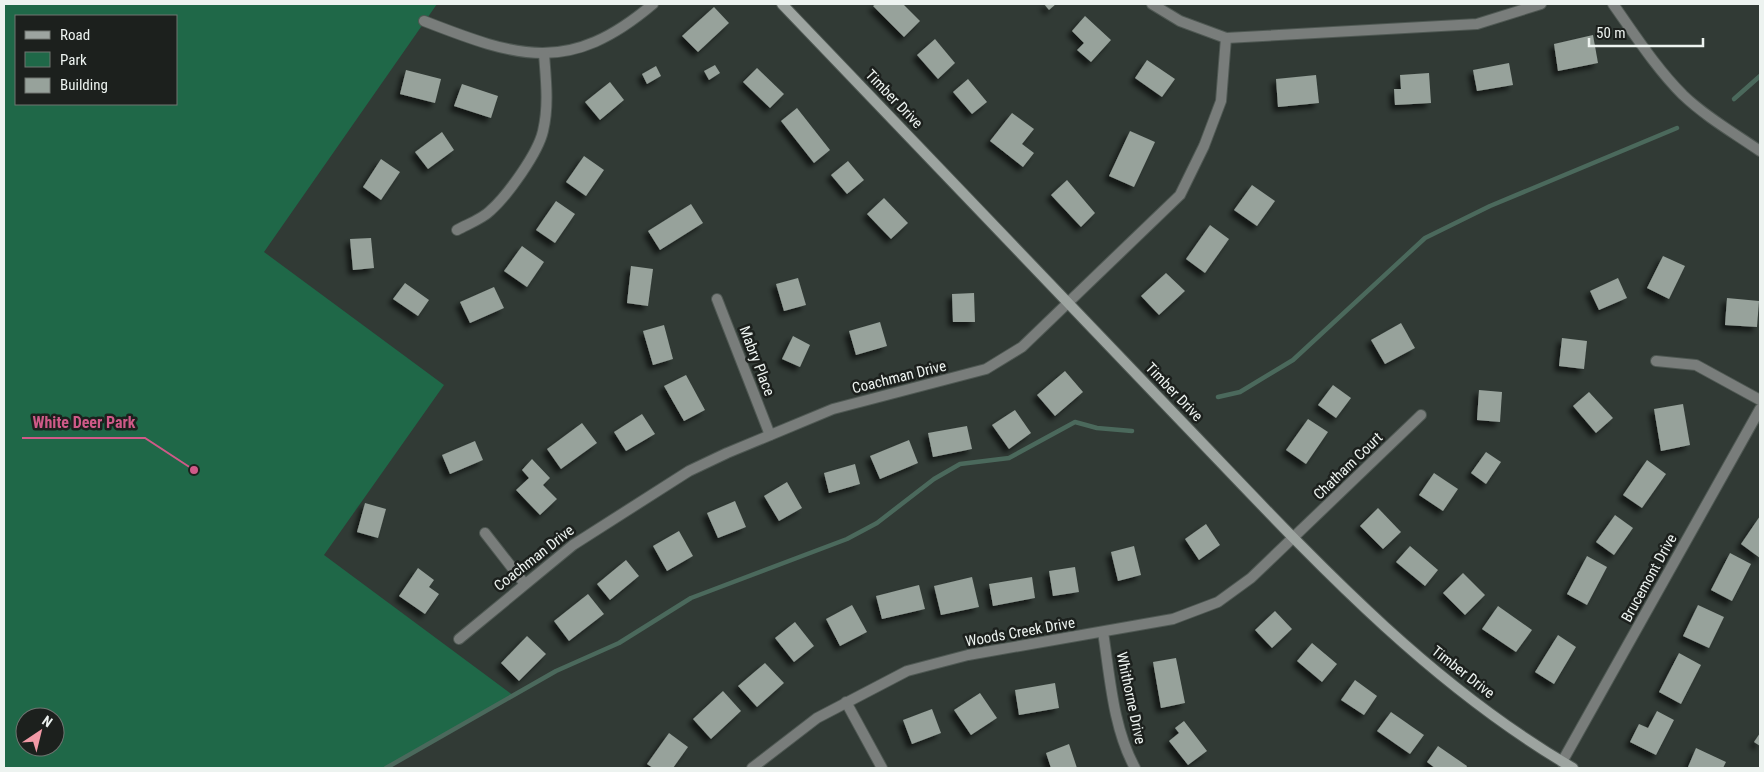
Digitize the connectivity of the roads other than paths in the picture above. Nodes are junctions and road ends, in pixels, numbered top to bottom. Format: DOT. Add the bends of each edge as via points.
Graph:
graph roads {
  1 [pos="653,4"];
  2 [pos="782,4"];
  3 [pos="1152,4"];
  4 [pos="1541,4"];
  5 [pos="1613,4"];
  6 [pos="424,21"];
  7 [pos="1226,38"];
  8 [pos="544,54"];
  9 [pos="1760,151"];
  10 [pos="457,230"];
  11 [pos="717,299"];
  12 [pos="1068,303"];
  13 [pos="1656,361"];
  14 [pos="1760,400"];
  15 [pos="1760,409"];
  16 [pos="1421,415"];
  17 [pos="770,435"];
  18 [pos="485,534"];
  19 [pos="1294,537"];
  20 [pos="524,583"];
  21 [pos="1103,632"];
  22 [pos="459,639"];
  23 [pos="846,702"];
  24 [pos="1562,762"];
  25 [pos="752,768"];
  26 [pos="882,768"];
  27 [pos="1135,768"];
  28 [pos="1573,768"];
  1 -- 8 [label="street" via="618,30 594,42 572,51"];
  2 -- 12 [label="main road, Timber Drive"];
  3 -- 7 [label="street" via="1180,21"];
  4 -- 7 [label="street" via="1477,24"];
  5 -- 9 [label="street" via="1683,94"];
  6 -- 8 [label="street" via="511,50"];
  7 -- 12 [label="street, Coachman Drive" via="1221,101 1180,195"];
  8 -- 10 [label="street" via="546,110 543,132 527,166 490,211"];
  11 -- 17 [label="street, Mabry Place"];
  12 -- 17 [label="street, Coachman Drive" via="1022,347 986,369 841,407"];
  12 -- 19 [label="main road, Timber Drive"];
  13 -- 14 [label="street" via="1696,365"];
  15 -- 24 [label="street, Brucemont Drive"];
  16 -- 19 [label="street, Chatham Court"];
  17 -- 20 [label="street, Coachman Drive" via="689,471 656,490 573,545"];
  18 -- 20 [label="street"];
  19 -- 21 [label="street, Woods Creek Drive" via="1251,578 1218,602 1173,619"];
  19 -- 24 [label="main road, Timber Drive" via="1388,631 1460,690"];
  20 -- 22 [label="street, Coachman Drive"];
  21 -- 23 [label="street, Woods Creek Drive" via="968,655 907,671"];
  21 -- 27 [label="street, Whithorne Drive" via="1120,729"];
  23 -- 25 [label="street, Woods Creek Drive" via="817,718"];
  23 -- 26 [label="street"];
  24 -- 28 [label="main road, Timber Drive"];
}
